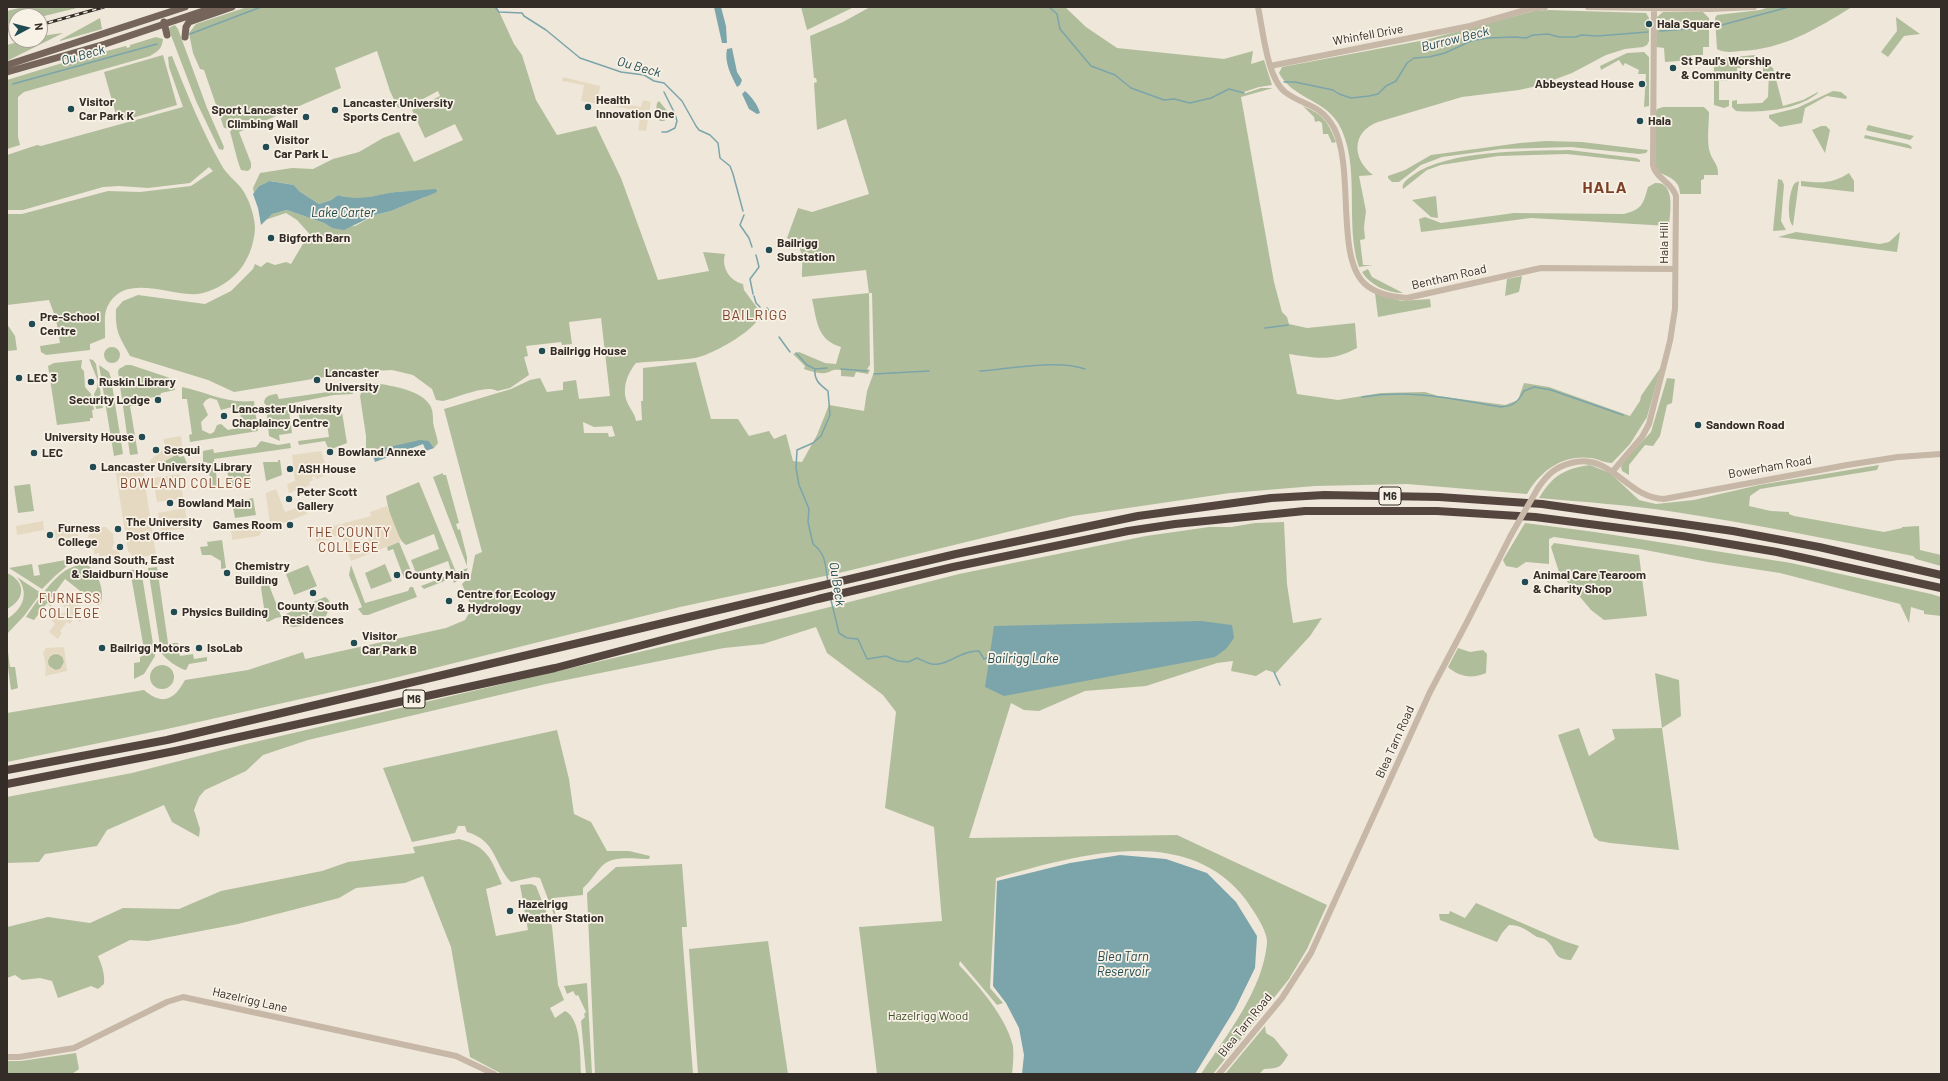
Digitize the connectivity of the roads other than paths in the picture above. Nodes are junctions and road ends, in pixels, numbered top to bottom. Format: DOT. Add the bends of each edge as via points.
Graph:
graph roads {
  1 [pos="185,7"];
  2 [pos="215,7"];
  3 [pos="232,7"];
  4 [pos="1258,7"];
  5 [pos="1544,7"];
  6 [pos="1588,7"];
  7 [pos="1754,7"];
  8 [pos="1654,8"];
  9 [pos="1687,8"];
  10 [pos="168,13"];
  11 [pos="178,20"];
  12 [pos="164,25"];
  13 [pos="155,28"];
  14 [pos="185,37"];
  15 [pos="26,62"];
  16 [pos="7,65"];
  17 [pos="1270,66"];
  18 [pos="7,72"];
  19 [pos="1674,269"];
  20 [pos="1941,454"];
  21 [pos="1613,471"];
  22 [pos="1941,575"];
  23 [pos="1941,588"];
  24 [pos="7,770"];
  25 [pos="7,784"];
  26 [pos="7,1057"];
  27 [pos="494,1074"];
  28 [pos="1219,1074"];
  1 -- 10 [label="main road"];
  2 -- 11 [label="main road"];
  3 -- 14 [label="main road" via="189,22"];
  4 -- 17 [label="street, Bentham Road"];
  5 -- 17 [label="street, Whinfell Drive" via="1470,26"];
  6 -- 8 [label="street"];
  7 -- 9 [label="street"];
  8 -- 9 [label="street"];
  8 -- 19 [label="street, Hala Hill" via="1653,165 1658,175 1674,188 1676,196"];
  10 -- 11 [label="main road"];
  10 -- 12 [label="main road"];
  10 -- 15 [label="main road" via="101,34"];
  11 -- 12 [label="main road"];
  12 -- 13 [label="main road"];
  12 -- 13 [label="main road" via="167,35"];
  13 -- 15 [label="main road"];
  15 -- 16 [label="main road"];
  15 -- 18 [label="main road"];
  17 -- 19 [label="street, Bentham Road" via="1274,78 1286,93 1310,104 1325,116 1334,128 1340,144 1346,178 1346,223 1352,260 1365,284 1377,291 1396,297 1419,296 1541,268"];
  19 -- 21 [label="street, Hala Hill" via="1676,292 1673,324 1651,420 1642,437"];
  20 -- 21 [label="street, Bowerham Road" via="1847,464 1664,499 1655,499 1640,493"];
  21 -- 28 [label="street, Blea Tarn Road, bridge" via="1591,461 1575,462 1562,465 1548,475 1538,488 1427,698 1311,953 1282,998"];
  22 -- 24 [label="highway, M6" via="1818,547 1732,531 1542,504 1438,496 1271,498 1138,516 956,554 167,740"];
  23 -- 25 [label="highway, M6" via="1778,552 1682,536 1535,517 1437,511 1305,511 1175,524 1128,531 953,567 818,599 555,668 175,751"];
  26 -- 27 [label="street, Hazelrigg Lane" via="74,1048 167,1002 183,998 456,1056"];
}
